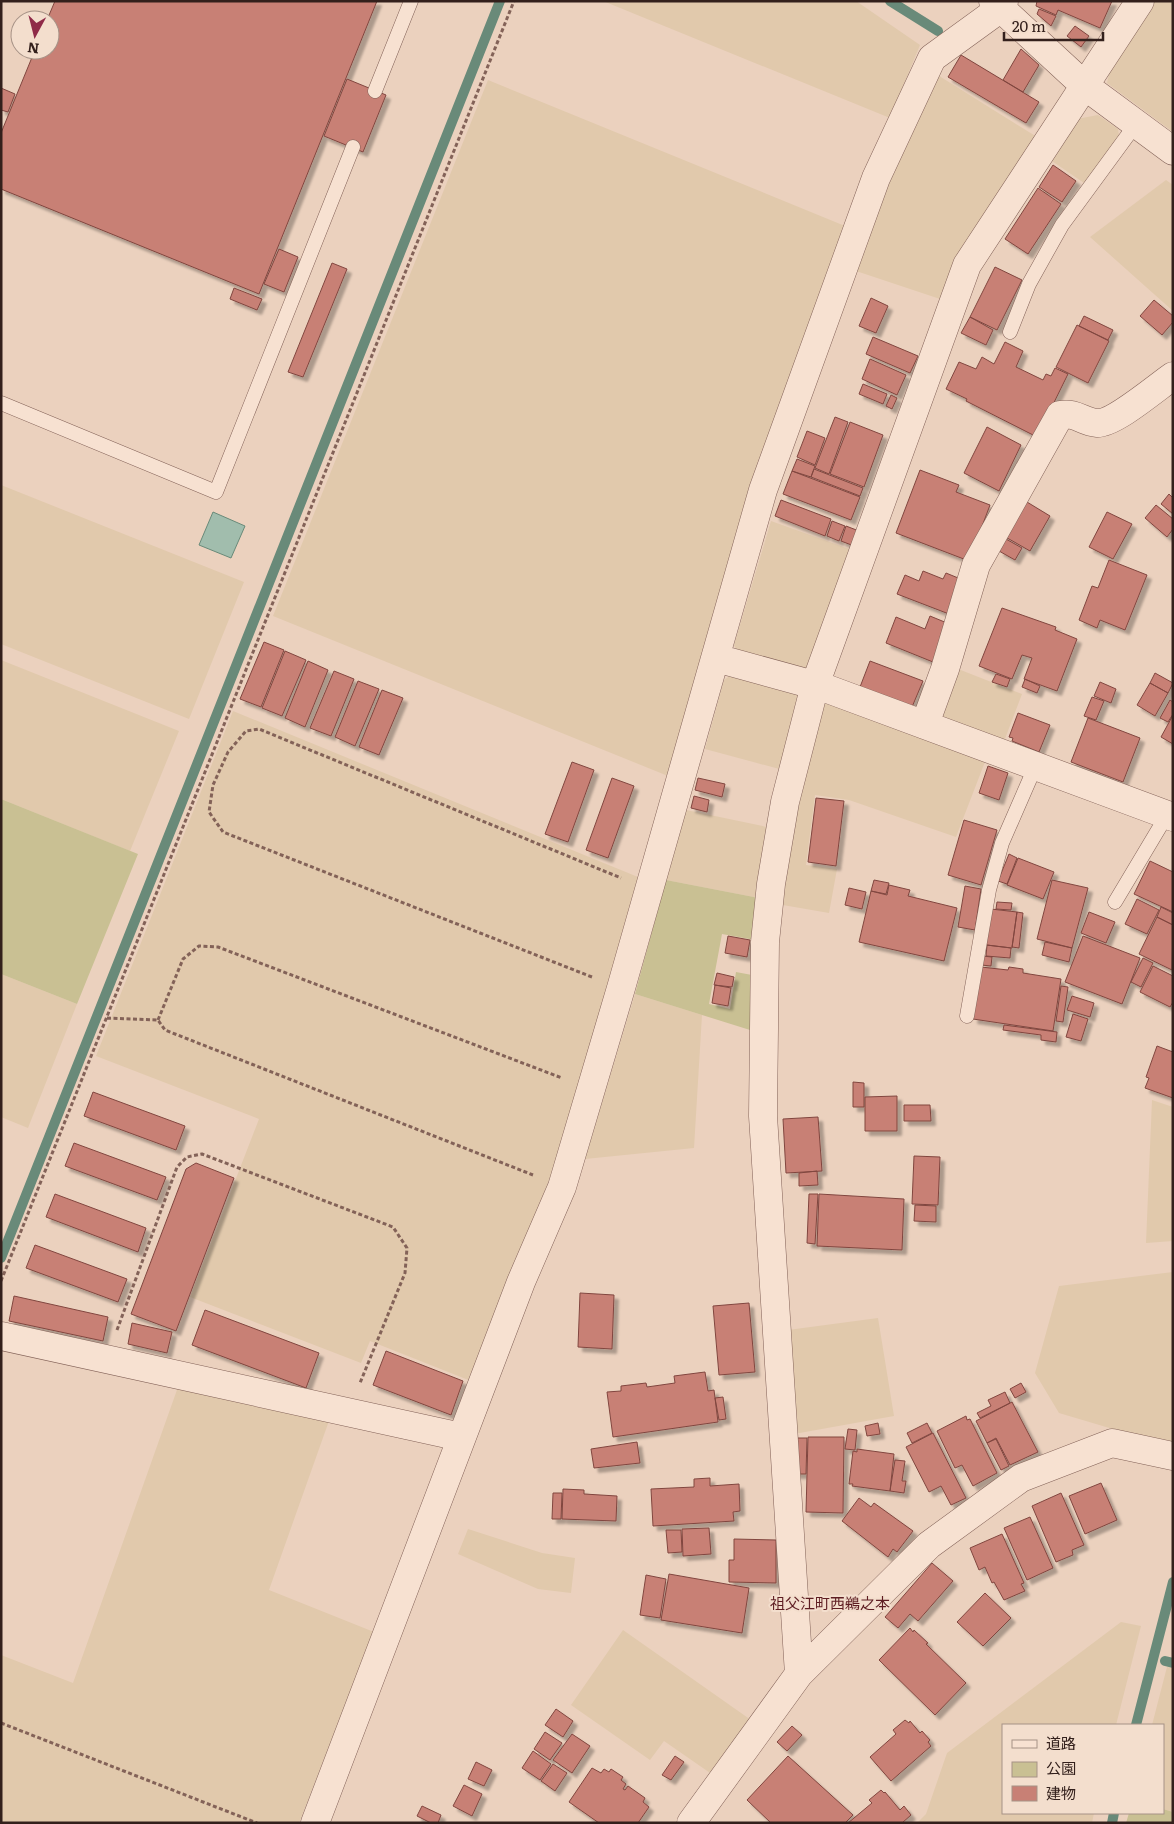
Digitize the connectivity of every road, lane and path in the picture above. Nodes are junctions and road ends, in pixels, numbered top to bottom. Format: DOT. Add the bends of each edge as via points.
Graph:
graph roads {
  1 [pos="411,1"];
  2 [pos="514,1"];
  3 [pos="1140,1"];
  4 [pos="999,4"];
  5 [pos="1086,86"];
  6 [pos="375,91"];
  7 [pos="1136,124"];
  8 [pos="353,148"];
  9 [pos="1173,151"];
  10 [pos="1010,332"];
  11 [pos="1173,376"];
  12 [pos="1,403"];
  13 [pos="716,658"];
  14 [pos="815,685"];
  15 [pos="925,724"];
  16 [pos="1036,765"];
  17 [pos="1170,816"];
  18 [pos="649,889"];
  19 [pos="1115,902"];
  20 [pos="621,988"];
  21 [pos="967,1016"];
  22 [pos="107,1018"];
  23 [pos="158,1020"];
  24 [pos="590,1090"];
  25 [pos="562,1186"];
  26 [pos="1,1281"];
  27 [pos="1,1336"];
  28 [pos="106,1359"];
  29 [pos="348,1412"];
  30 [pos="461,1437"];
  31 [pos="1173,1456"];
  32 [pos="799,1674"];
  33 [pos="1,1724"];
  34 [pos="257,1823"];
  35 [pos="315,1823"];
  36 [pos="691,1823"];
  1 -- 6 [label="lane"];
  2 -- 22 [label="path"];
  3 -- 5 [label="street"];
  4 -- 5 [label="street"];
  4 -- 13 [label="street" via="932,58 876,178 763,490"];
  5 -- 7 [label="street"];
  5 -- 14 [label="street" via="967,265"];
  7 -- 9 [label="street"];
  7 -- 10 [label="lane" via="1062,225 1029,284"];
  8 -- 12 [label="lane" via="216,492"];
  11 -- 15 [label="street" via="1110,421 1097,423 1070,413 1060,414 976,565"];
  13 -- 14 [label="street"];
  13 -- 18 [label="street"];
  14 -- 15 [label="street"];
  14 -- 32 [label="street" via="785,802 765,942 763,1116"];
  15 -- 16 [label="street"];
  16 -- 17 [label="street"];
  16 -- 21 [label="lane" via="1002,843 989,890"];
  17 -- 19 [label="lane"];
  18 -- 20 [label="street"];
  18 -- 20 [label="path" via="259,729 246,731 228,752 213,786 209,812 223,832"];
  20 -- 24 [label="street"];
  22 -- 23 [label="path"];
  22 -- 26 [label="path"];
  23 -- 24 [label="path" via="183,959 199,946 218,947"];
  23 -- 25 [label="path" via="165,1030"];
  24 -- 25 [label="street"];
  25 -- 30 [label="street"];
  27 -- 28 [label="street"];
  28 -- 29 [label="street"];
  28 -- 29 [label="path" via="177,1167 187,1157 202,1154 393,1227 407,1248 405,1274"];
  29 -- 30 [label="street"];
  30 -- 35 [label="street"];
  31 -- 32 [label="street" via="1112,1443 1021,1478 929,1544"];
  32 -- 36 [label="street"];
  33 -- 34 [label="path"];
}
